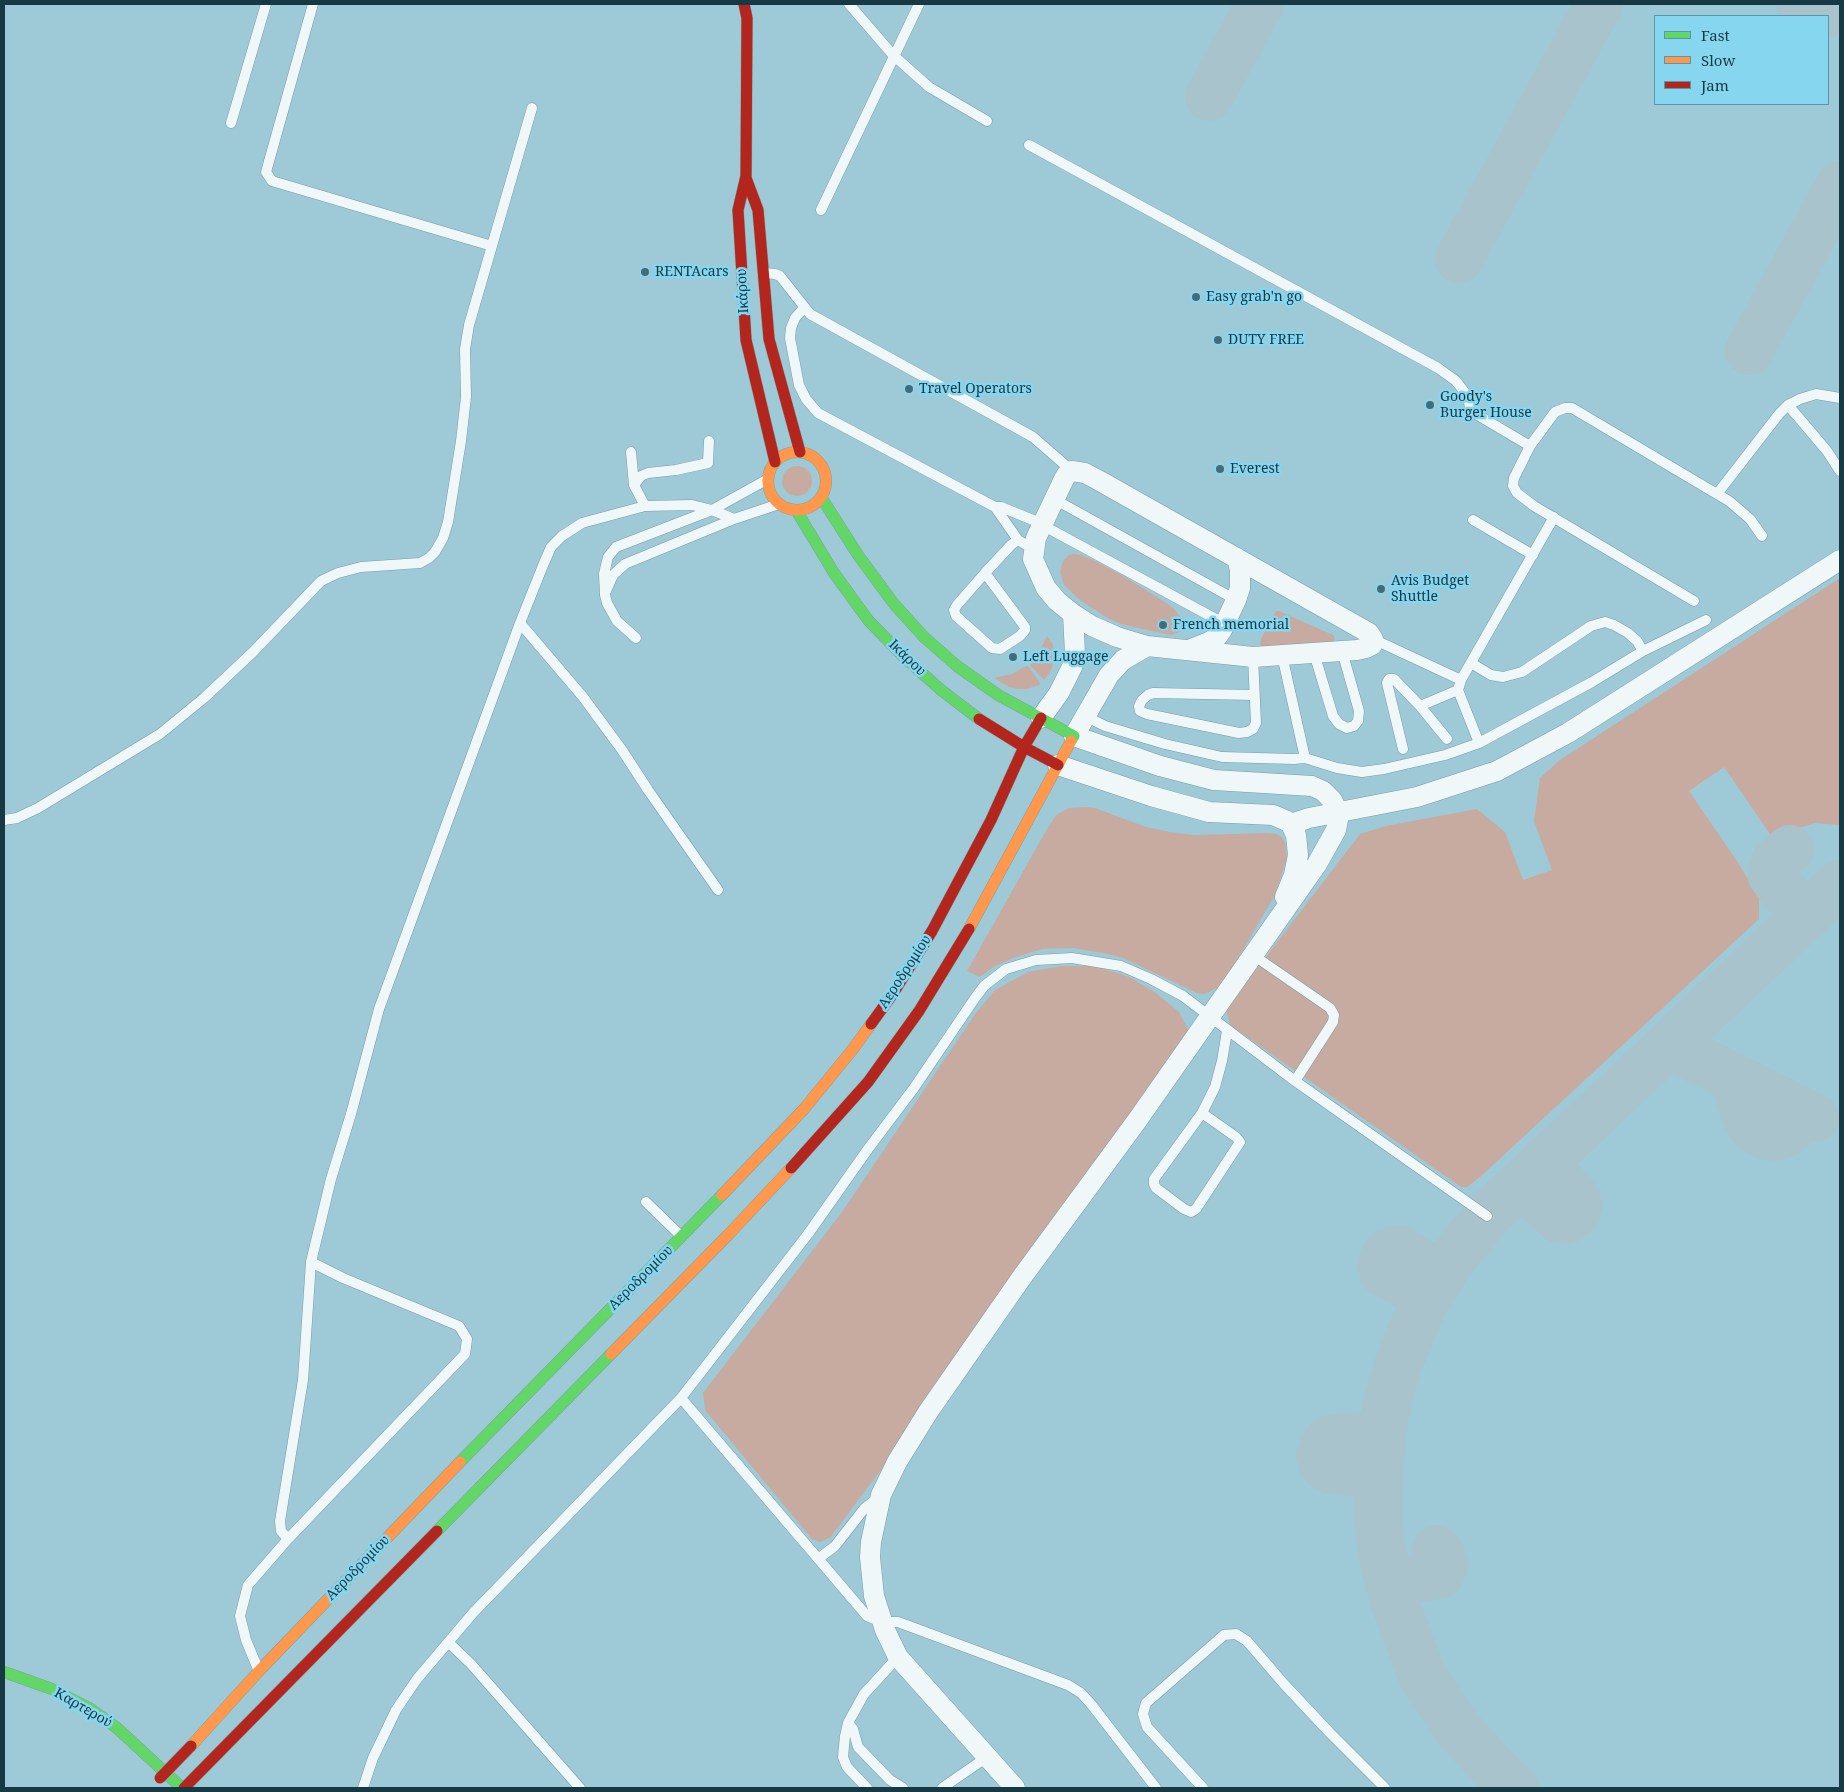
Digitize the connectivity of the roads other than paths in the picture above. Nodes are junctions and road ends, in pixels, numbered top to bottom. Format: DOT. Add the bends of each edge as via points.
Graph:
graph roads {
  1 [pos="266,4"];
  2 [pos="314,4"];
  3 [pos="744,4"];
  4 [pos="849,4"];
  5 [pos="919,4"];
  6 [pos="893,55"];
  7 [pos="532,108"];
  8 [pos="987,120"];
  9 [pos="231,124"];
  10 [pos="1029,145"];
  11 [pos="746,176"];
  12 [pos="821,210"];
  13 [pos="492,246"];
  14 [pos="763,273"];
  15 [pos="804,308"];
  16 [pos="1840,398"];
  17 [pos="1788,405"];
  18 [pos="709,441"];
  19 [pos="1530,446"];
  20 [pos="631,452"];
  21 [pos="800,452"];
  22 [pos="774,462"];
  23 [pos="1072,471"];
  24 [pos="1840,471"];
  25 [pos="768,479"];
  26 [pos="634,485"];
  27 [pos="1717,494"];
  28 [pos="821,497"];
  29 [pos="1054,499"];
  30 [pos="779,504"];
  31 [pos="645,506"];
  32 [pos="995,507"];
  33 [pos="712,510"];
  34 [pos="796,510"];
  35 [pos="1554,517"];
  36 [pos="734,519"];
  37 [pos="1473,520"];
  38 [pos="1042,524"];
  39 [pos="1762,536"];
  40 [pos="1026,545"];
  41 [pos="1533,555"];
  42 [pos="1237,558"];
  43 [pos="1840,560"];
  44 [pos="985,573"];
  45 [pos="605,595"];
  46 [pos="1236,600"];
  47 [pos="1694,601"];
  48 [pos="1073,614"];
  49 [pos="1706,620"];
  50 [pos="520,623"];
  51 [pos="1225,624"];
  52 [pos="636,638"];
  53 [pos="1373,639"];
  54 [pos="1147,646"];
  55 [pos="1189,650"];
  56 [pos="1342,651"];
  57 [pos="1643,651"];
  58 [pos="1314,653"];
  59 [pos="1282,655"];
  60 [pos="1253,657"];
  61 [pos="1471,663"];
  62 [pos="1460,685"];
  63 [pos="1254,695"];
  64 [pos="1420,706"];
  65 [pos="1085,716"];
  66 [pos="1041,718"];
  67 [pos="1074,736"];
  68 [pos="1447,739"];
  69 [pos="1479,744"];
  70 [pos="1024,747"];
  71 [pos="1403,749"];
  72 [pos="1305,758"];
  73 [pos="1058,765"];
  74 [pos="1160,766"];
  75 [pos="1151,796"];
  76 [pos="1338,812"];
  77 [pos="4,820"];
  78 [pos="1292,824"];
  79 [pos="718,890"];
  80 [pos="1272,926"];
  81 [pos="1253,955"];
  82 [pos="1208,1016"];
  83 [pos="1228,1031"];
  84 [pos="1295,1080"];
  85 [pos="1202,1113"];
  86 [pos="646,1202"];
  87 [pos="1487,1216"];
  88 [pos="682,1237"];
  89 [pos="310,1262"];
  90 [pos="681,1398"];
  91 [pos="882,1495"];
  92 [pos="288,1539"];
  93 [pos="818,1559"];
  94 [pos="882,1622"];
  95 [pos="448,1642"];
  96 [pos="898,1657"];
  97 [pos="259,1671"];
  98 [pos="4,1672"];
  99 [pos="848,1723"];
  100 [pos="987,1757"];
  101 [pos="160,1778"];
  102 [pos="183,1788"];
  103 [pos="364,1788"];
  104 [pos="580,1788"];
  105 [pos="866,1788"];
  106 [pos="903,1788"];
  107 [pos="942,1788"];
  108 [pos="1015,1788"];
  109 [pos="1156,1788"];
  110 [pos="1203,1788"];
  111 [pos="1385,1788"];
  1 -- 9 [label="lane"];
  2 -- 13 [label="lane" via="266,172 272,181"];
  3 -- 11 [label="main road, Ικάρου" via="747,18"];
  4 -- 6 [label="lane"];
  5 -- 6 [label="lane"];
  6 -- 8 [label="lane" via="928,87"];
  6 -- 12 [label="lane"];
  7 -- 13 [label="lane"];
  10 -- 19 [label="lane" via="1438,368 1456,381 1476,414"];
  11 -- 14 [label="main road, Ικάρου" via="758,210"];
  11 -- 22 [label="main road, Ικάρου" via="738,210 746,340"];
  13 -- 77 [label="lane" via="469,325 461,440 448,522 435,552 420,563 362,567 325,578 211,691 160,734 38,808"];
  14 -- 15 [label="lane" via="780,276"];
  14 -- 21 [label="main road, Ικάρου" via="769,338"];
  15 -- 23 [label="lane" via="1033,437"];
  15 -- 32 [label="lane" via="795,318 790,338 799,385 818,413"];
  16 -- 17 [label="lane" via="1816,394"];
  17 -- 24 [label="lane" via="1827,450"];
  17 -- 27 [label="lane"];
  18 -- 26 [label="lane" via="708,463 648,473"];
  19 -- 27 [label="lane" via="1555,412 1572,408"];
  19 -- 35 [label="lane" via="1513,486 1534,506"];
  20 -- 26 [label="lane"];
  21 -- 22 [label="main road" via="782,456"];
  21 -- 28 [label="main road" via="817,460 823,468 826,478"];
  22 -- 25 [label="main road"];
  23 -- 29 [label="street" via="1067,474"];
  23 -- 42 [label="street" via="1085,472"];
  25 -- 30 [label="main road" via="769,488"];
  25 -- 33 [label="lane"];
  26 -- 31 [label="lane"];
  27 -- 39 [label="lane" via="1750,519"];
  28 -- 34 [label="main road" via="815,504"];
  28 -- 66 [label="main road, Ικάρου" via="894,604 924,637 998,695"];
  29 -- 38 [label="street"];
  29 -- 46 [label="lane"];
  30 -- 34 [label="main road"];
  30 -- 36 [label="lane"];
  31 -- 33 [label="lane" via="692,505"];
  31 -- 50 [label="lane" via="582,523 562,536 551,547"];
  32 -- 38 [label="lane" via="1011,510"];
  32 -- 40 [label="lane"];
  33 -- 36 [label="lane"];
  33 -- 45 [label="lane" via="616,547 608,557 604,574"];
  34 -- 70 [label="main road, Ικάρου" via="834,574 868,620 941,690"];
  35 -- 41 [label="lane"];
  35 -- 47 [label="lane"];
  36 -- 45 [label="lane" via="625,564 613,575"];
  37 -- 41 [label="lane"];
  38 -- 40 [label="street" via="1036,538"];
  38 -- 51 [label="lane"];
  40 -- 44 [label="lane" via="1011,544"];
  40 -- 48 [label="street" via="1046,588"];
  41 -- 61 [label="lane"];
  42 -- 46 [label="street" via="1240,580"];
  42 -- 53 [label="street" via="1369,633"];
  43 -- 76 [label="street" via="1568,733 1497,771 1417,797"];
  44 -- 44 [label="lane" via="1025,627 1020,636 1000,649 992,648 956,616 954,610"];
  45 -- 52 [label="lane" via="617,621"];
  46 -- 51 [label="street"];
  48 -- 54 [label="street" via="1117,637"];
  48 -- 66 [label="street" via="1075,654 1072,667 1059,694"];
  49 -- 57 [label="lane"];
  50 -- 79 [label="lane" via="583,697"];
  50 -- 89 [label="lane" via="379,1008"];
  51 -- 55 [label="street" via="1217,637"];
  53 -- 56 [label="street" via="1372,645 1366,648"];
  53 -- 62 [label="lane"];
  54 -- 55 [label="street"];
  54 -- 65 [label="street" via="1124,660 1109,675"];
  55 -- 60 [label="street"];
  56 -- 58 [label="street"];
  56 -- 58 [label="lane" via="1360,711 1358,721 1347,728 1333,716"];
  57 -- 61 [label="lane" via="1628,633 1605,622 1591,626 1522,672 1503,677 1491,675"];
  57 -- 69 [label="lane"];
  58 -- 59 [label="street"];
  59 -- 60 [label="street"];
  59 -- 72 [label="lane"];
  60 -- 63 [label="lane"];
  61 -- 62 [label="lane"];
  62 -- 64 [label="lane"];
  62 -- 69 [label="lane"];
  63 -- 63 [label="lane" via="1256,722 1253,729 1239,733 1146,714 1140,711 1139,706 1153,693"];
  64 -- 68 [label="lane"];
  64 -- 71 [label="lane" via="1394,679 1387,680"];
  65 -- 67 [label="street"];
  65 -- 72 [label="lane" via="1106,726 1165,744 1222,757"];
  66 -- 67 [label="main road, Ικάρου"];
  66 -- 70 [label="main road, Αεροδρομίου"];
  67 -- 73 [label="main road"];
  67 -- 74 [label="street"];
  69 -- 72 [label="lane" via="1445,756 1362,772"];
  70 -- 73 [label="main road, Ικάρου"];
  70 -- 88 [label="main road, Αεροδρομίου" via="965,869 932,931 892,995 804,1109"];
  73 -- 75 [label="street"];
  73 -- 102 [label="main road" via="964,938 919,1012 868,1082 728,1235"];
  74 -- 75 [label="street"];
  74 -- 76 [label="street" via="1214,780 1312,786 1332,800"];
  75 -- 78 [label="street" via="1209,812 1273,815"];
  76 -- 78 [label="street"];
  76 -- 80 [label="street" via="1336,830 1317,864"];
  78 -- 80 [label="street" via="1298,855 1289,888"];
  80 -- 81 [label="street"];
  81 -- 82 [label="street"];
  81 -- 84 [label="lane" via="1330,1008 1334,1015 1333,1022"];
  82 -- 83 [label="lane"];
  82 -- 90 [label="lane" via="1183,996 1151,979 1121,966 1096,961 1072,958 1036,960 1006,969 994,977 975,998 808,1234"];
  82 -- 91 [label="street" via="928,1412 897,1462"];
  83 -- 84 [label="lane"];
  83 -- 85 [label="lane" via="1215,1087"];
  84 -- 87 [label="lane"];
  85 -- 85 [label="lane" via="1154,1179 1156,1188 1190,1212 1196,1209 1240,1142"];
  86 -- 88 [label="lane"];
  88 -- 97 [label="main road, Αεροδρομίου"];
  89 -- 92 [label="lane" via="303,1380 280,1521 281,1531"];
  89 -- 92 [label="lane" via="459,1326 467,1339 466,1354"];
  90 -- 93 [label="lane"];
  90 -- 95 [label="lane"];
  91 -- 93 [label="lane" via="864,1509 835,1546"];
  91 -- 94 [label="street" via="870,1557 874,1596"];
  92 -- 97 [label="lane" via="248,1585 240,1616"];
  93 -- 94 [label="lane" via="863,1613"];
  94 -- 96 [label="street"];
  94 -- 109 [label="lane" via="898,1622 1074,1689 1091,1704"];
  95 -- 103 [label="lane" via="396,1710 373,1758"];
  95 -- 104 [label="lane" via="472,1664"];
  96 -- 99 [label="lane" via="864,1694"];
  96 -- 100 [label="street"];
  97 -- 101 [label="main road, Αεροδρομίου, bridge"];
  98 -- 102 [label="main road, Καρτερού" via="52,1689 89,1708 118,1728"];
  99 -- 105 [label="lane" via="843,1757 847,1767"];
  99 -- 106 [label="lane" via="858,1747 890,1780"];
  100 -- 107 [label="lane"];
  100 -- 108 [label="street"];
  110 -- 111 [label="lane" via="1147,1727 1143,1714 1153,1697 1224,1635 1236,1634 1247,1641"];
}
